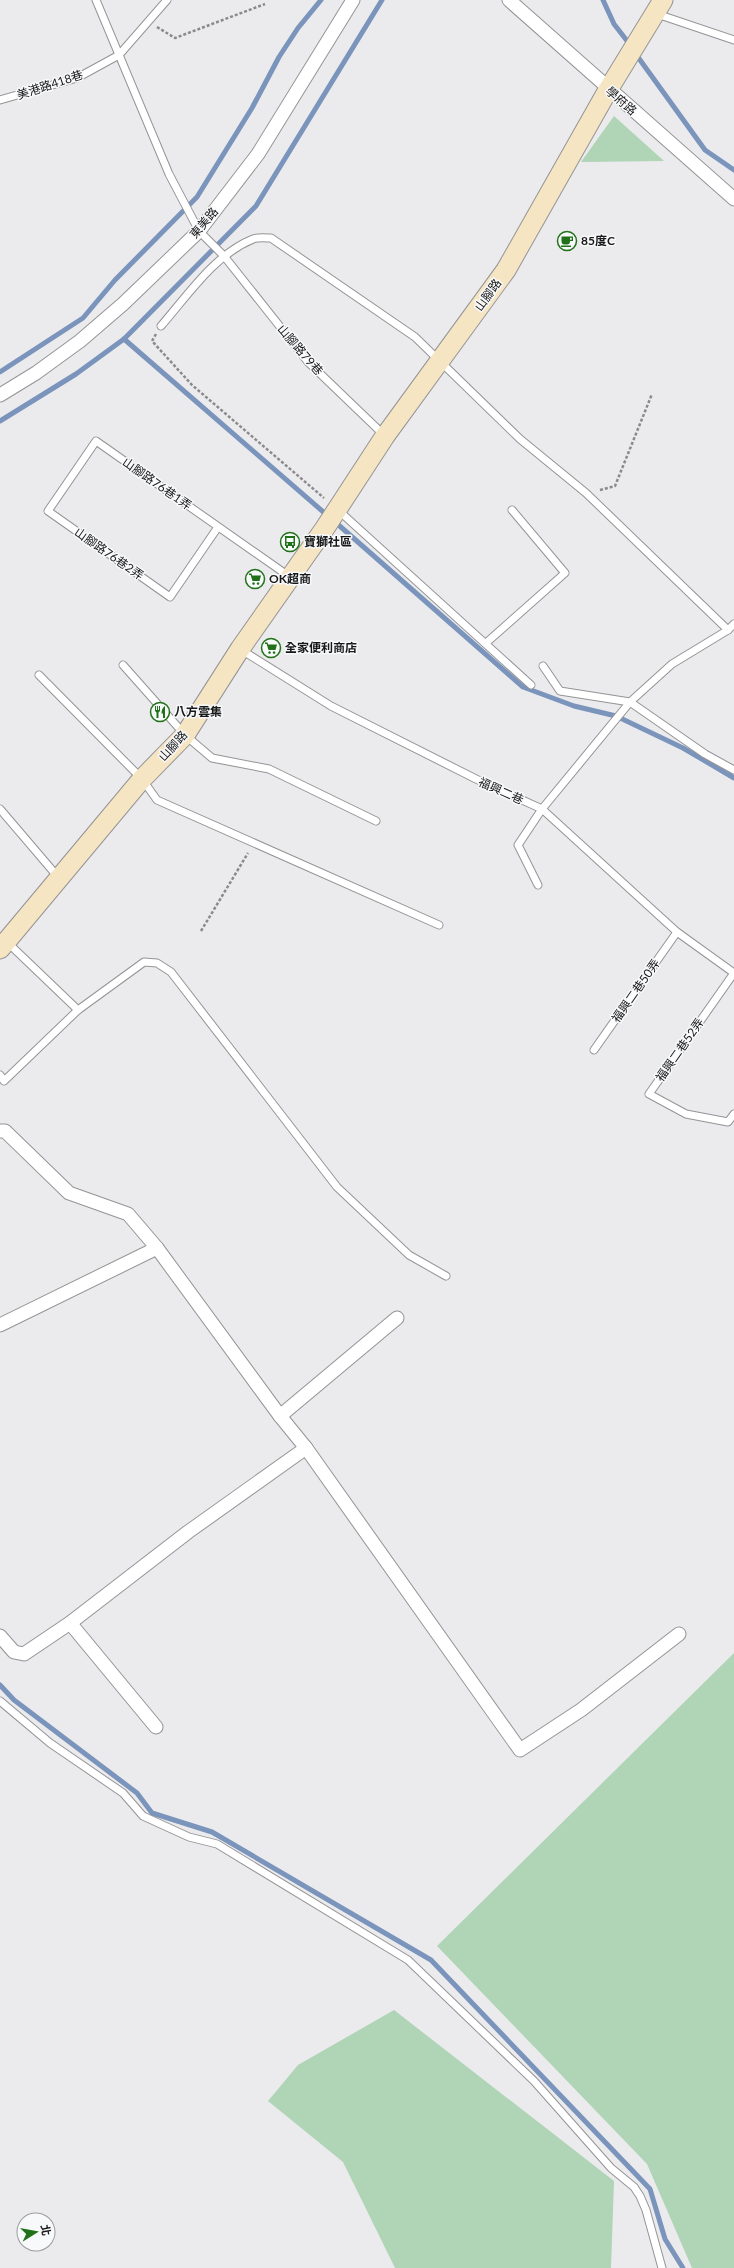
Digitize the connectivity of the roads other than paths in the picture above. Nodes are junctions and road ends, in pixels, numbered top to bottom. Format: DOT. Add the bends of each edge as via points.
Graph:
graph roads {
  1 [pos="96,0"];
  2 [pos="167,0"];
  3 [pos="353,0"];
  4 [pos="509,0"];
  5 [pos="659,7"];
  6 [pos="734,40"];
  7 [pos="120,55"];
  8 [pos="608,90"];
  9 [pos="0,100"];
  10 [pos="734,200"];
  11 [pos="199,231"];
  12 [pos="224,256"];
  13 [pos="161,326"];
  14 [pos="440,360"];
  15 [pos="0,395"];
  16 [pos="385,436"];
  17 [pos="96,441"];
  18 [pos="338,510"];
  19 [pos="512,510"];
  20 [pos="218,527"];
  21 [pos="290,578"];
  22 [pos="734,624"];
  23 [pos="728,630"];
  24 [pos="486,643"];
  25 [pos="240,649"];
  26 [pos="123,665"];
  27 [pos="543,666"];
  28 [pos="39,675"];
  29 [pos="531,684"];
  30 [pos="630,702"];
  31 [pos="185,735"];
  32 [pos="734,770"];
  33 [pos="142,779"];
  34 [pos="0,809"];
  35 [pos="542,809"];
  36 [pos="376,821"];
  37 [pos="59,878"];
  38 [pos="538,885"];
  39 [pos="439,925"];
  40 [pos="677,932"];
  41 [pos="3,945"];
  42 [pos="734,973"];
  43 [pos="78,1010"];
  44 [pos="594,1050"];
  45 [pos="0,1074"];
  46 [pos="734,1114"];
  47 [pos="0,1131"];
  48 [pos="157,1248"];
  49 [pos="446,1276"];
  50 [pos="396,1318"];
  51 [pos="0,1325"];
  52 [pos="280,1416"];
  53 [pos="306,1448"];
  54 [pos="70,1623"];
  55 [pos="679,1634"];
  56 [pos="0,1636"];
  57 [pos="0,1701"];
  58 [pos="156,1727"];
  59 [pos="662,2268"];
  1 -- 7 [label="lane"];
  2 -- 7 [label="lane"];
  3 -- 11 [label="street, 東美路" via="258,154"];
  4 -- 8 [label="street, 學府路"];
  5 -- 6 [label="lane"];
  5 -- 8 [label="main road, 山腳路"];
  7 -- 9 [label="lane, 美港路418巷" via="77,78"];
  7 -- 11 [label="lane" via="169,174"];
  8 -- 10 [label="street, 學府路"];
  8 -- 14 [label="main road, 山腳路" via="506,270"];
  11 -- 12 [label="lane, 山腳路79巷"];
  11 -- 15 [label="street, 東美路" via="123,304 80,341"];
  12 -- 13 [label="lane"];
  12 -- 14 [label="lane" via="254,238 271,238 415,337"];
  12 -- 16 [label="lane, 山腳路79巷" via="308,362"];
  14 -- 16 [label="main road, 山腳路"];
  14 -- 23 [label="lane" via="520,439 586,493"];
  16 -- 18 [label="main road, 山腳路"];
  17 -- 20 [label="lane, 山腳路76巷1弄"];
  17 -- 20 [label="lane, 山腳路76巷2弄" via="48,511 170,597"];
  18 -- 21 [label="main road, 山腳路"];
  18 -- 24 [label="lane"];
  19 -- 24 [label="lane" via="565,573"];
  20 -- 21 [label="lane, 山腳路76巷1弄"];
  21 -- 25 [label="main road, 山腳路"];
  22 -- 23 [label="lane"];
  23 -- 30 [label="lane" via="672,664"];
  24 -- 29 [label="lane"];
  25 -- 31 [label="main road, 山腳路"];
  25 -- 35 [label="lane, 福興二巷" via="331,706"];
  26 -- 31 [label="lane"];
  27 -- 30 [label="lane" via="560,691"];
  28 -- 33 [label="lane"];
  30 -- 32 [label="lane" via="704,754"];
  30 -- 35 [label="lane"];
  31 -- 33 [label="main road, 山腳路"];
  31 -- 36 [label="lane" via="212,758 269,769"];
  33 -- 37 [label="main road, 山腳路"];
  33 -- 39 [label="lane" via="157,800"];
  34 -- 37 [label="lane"];
  35 -- 38 [label="lane" via="518,845"];
  35 -- 40 [label="lane, 福興二巷"];
  37 -- 41 [label="main road, 山腳路"];
  40 -- 42 [label="lane, 福興二巷"];
  40 -- 44 [label="lane, 福興二巷50弄"];
  41 -- 43 [label="lane"];
  42 -- 46 [label="lane, 福興二巷52弄" via="649,1094 686,1114 728,1122"];
  43 -- 45 [label="lane" via="4,1081"];
  43 -- 49 [label="lane" via="144,962 156,963 171,972 337,1188 409,1255"];
  47 -- 48 [label="street" via="5,1131 69,1193 128,1214"];
  48 -- 51 [label="street"];
  48 -- 52 [label="street"];
  50 -- 52 [label="street"];
  52 -- 53 [label="street"];
  53 -- 54 [label="street" via="188,1532"];
  53 -- 55 [label="street" via="520,1750 581,1710"];
  54 -- 56 [label="street" via="24,1654 14,1652"];
  54 -- 58 [label="street"];
  57 -- 59 [label="lane" via="50,1743 123,1793 143,1816 189,1837 216,1844 408,1960 534,2081 611,2168 634,2187 646,2210"];
}
